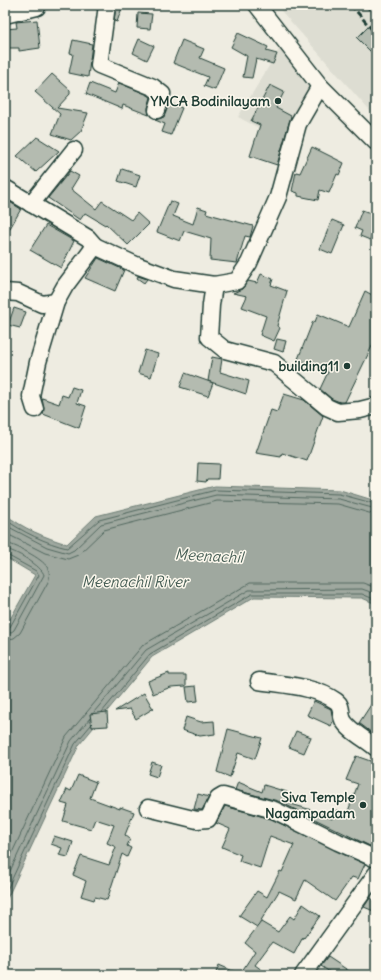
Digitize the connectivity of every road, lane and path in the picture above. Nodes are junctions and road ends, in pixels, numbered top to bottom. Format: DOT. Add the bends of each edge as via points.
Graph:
graph roads {
  1 [pos="38,5"];
  2 [pos="107,5"];
  3 [pos="257,5"];
  4 [pos="5,15"];
  5 [pos="320,86"];
  6 [pos="156,110"];
  7 [pos="376,142"];
  8 [pos="74,150"];
  9 [pos="5,188"];
  10 [pos="31,204"];
  11 [pos="95,246"];
  12 [pos="214,285"];
  13 [pos="5,292"];
  14 [pos="56,302"];
  15 [pos="376,406"];
  16 [pos="35,409"];
  17 [pos="259,681"];
  18 [pos="376,748"];
  19 [pos="148,808"];
  20 [pos="376,858"];
  21 [pos="376,874"];
  22 [pos="303,975"];
  1 -- 4 [label="street"];
  2 -- 6 [label="street" via="99,65 154,87 162,94"];
  3 -- 5 [label="street"];
  5 -- 7 [label="street"];
  5 -- 12 [label="street" via="298,124 278,197 249,263 237,281"];
  8 -- 10 [label="street"];
  9 -- 10 [label="street"];
  10 -- 11 [label="street" via="88,238"];
  11 -- 12 [label="street" via="174,279"];
  11 -- 14 [label="street"];
  12 -- 15 [label="street" via="210,337 225,350 274,363 327,407 338,412"];
  13 -- 14 [label="street" via="18,293 42,304"];
  14 -- 16 [label="street" via="38,362 32,396"];
  17 -- 18 [label="street" via="321,693 337,702 348,727"];
  19 -- 20 [label="street" via="197,820 208,819 218,799 223,796 274,810"];
  21 -- 22 [label="street"];
}
